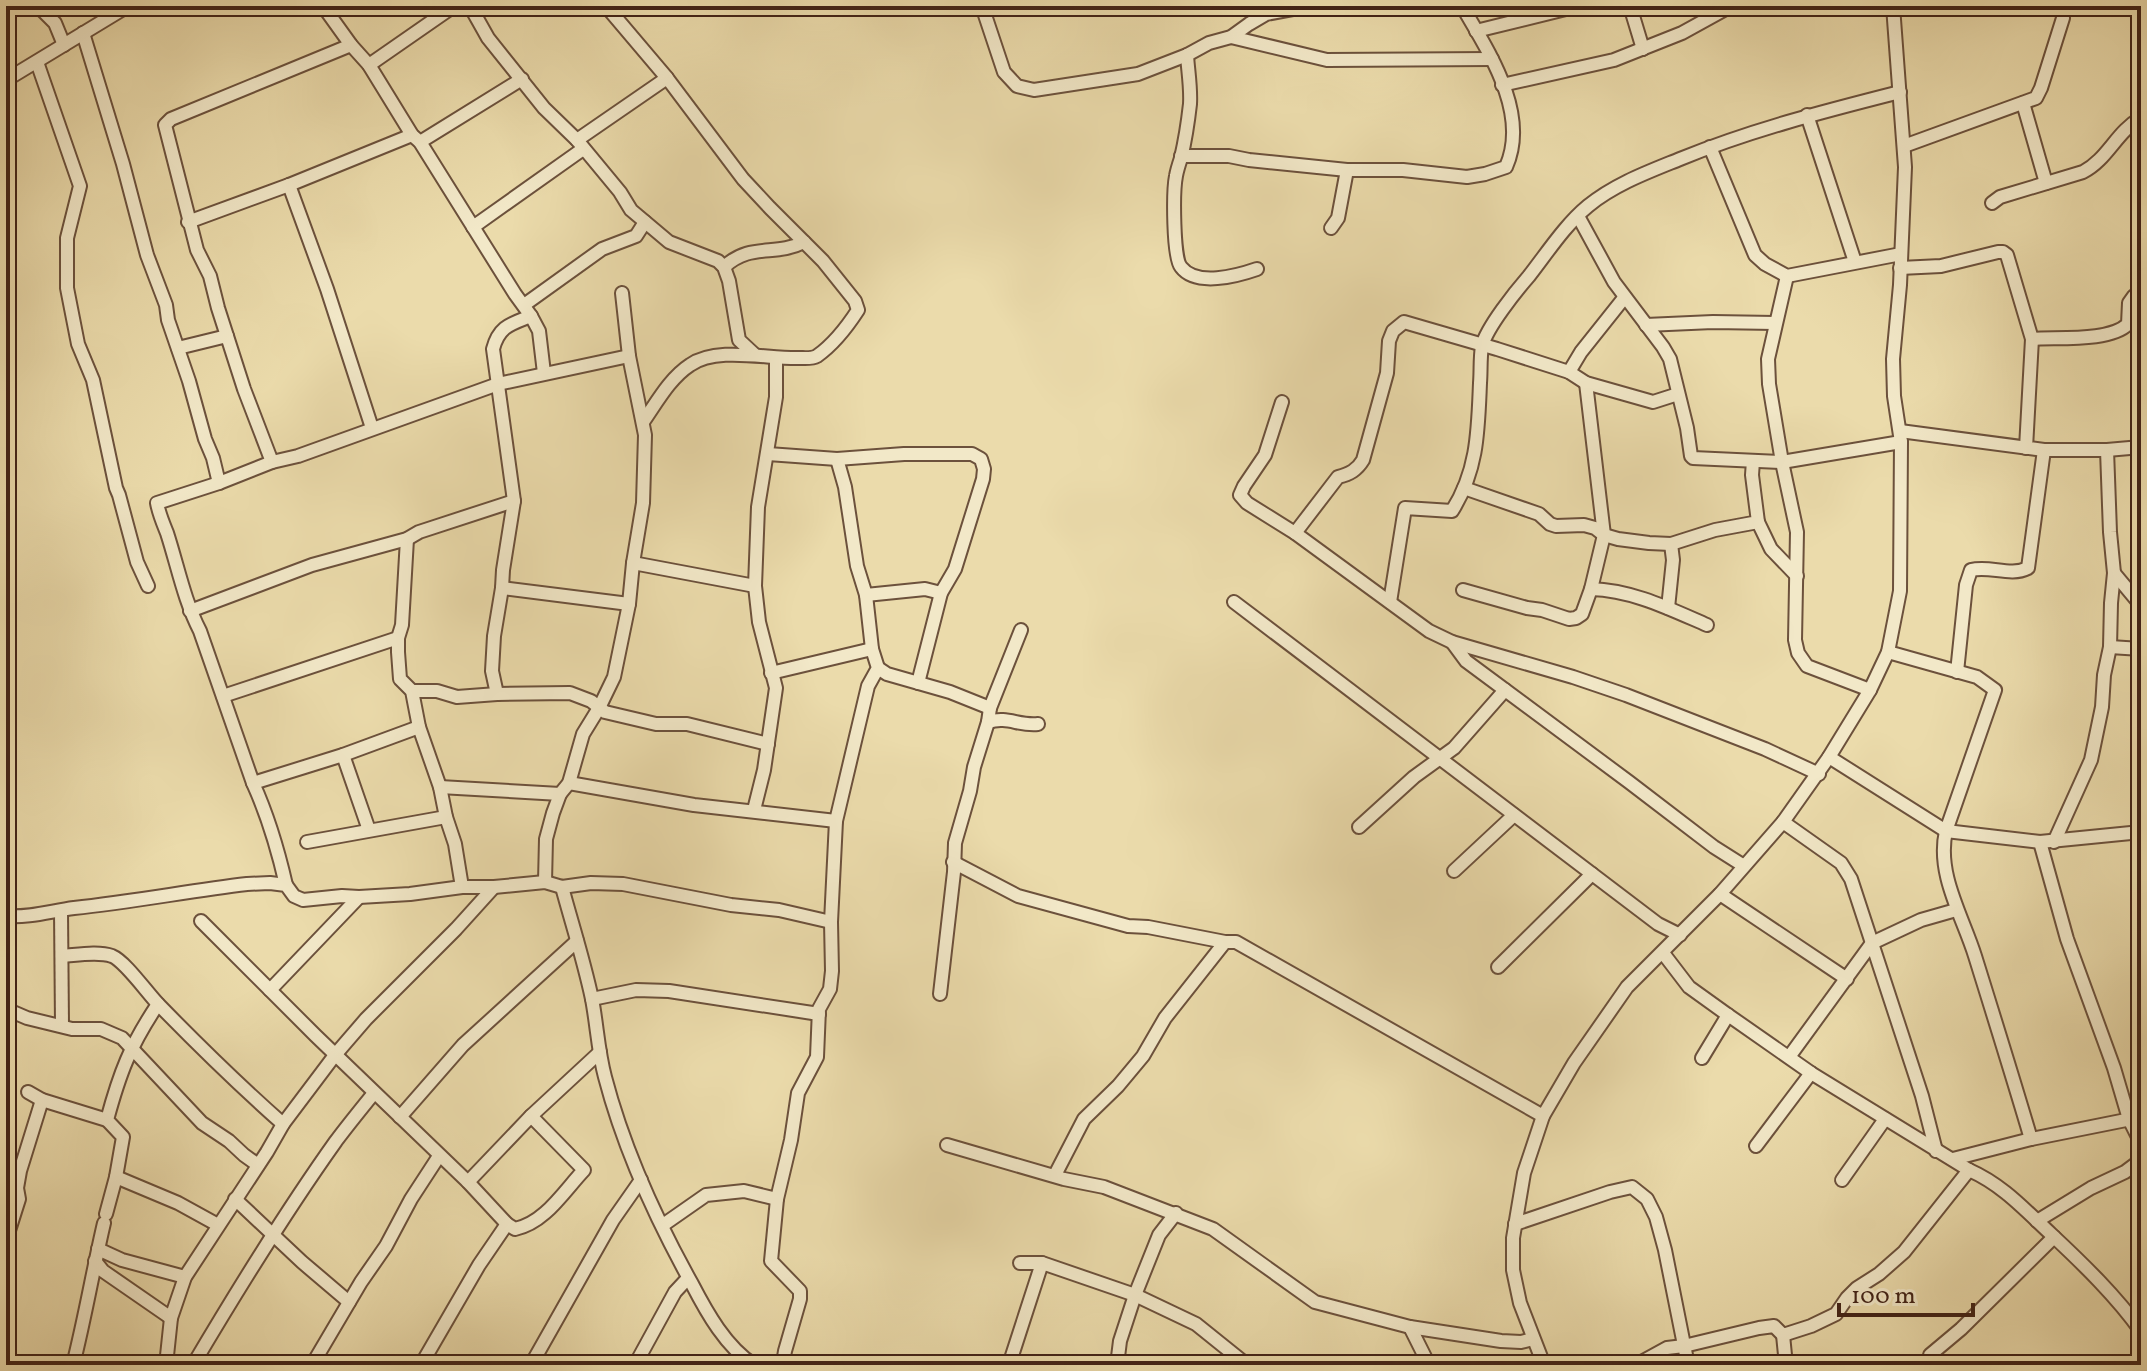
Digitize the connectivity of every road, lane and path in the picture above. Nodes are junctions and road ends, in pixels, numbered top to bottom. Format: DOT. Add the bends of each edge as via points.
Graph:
graph roads {
  1 [pos="38,6"];
  2 [pos="128,6"];
  3 [pos="323,6"];
  4 [pos="454,6"];
  5 [pos="470,6"];
  6 [pos="606,6"];
  7 [pos="982,6"];
  8 [pos="1310,6"];
  9 [pos="1462,6"];
  10 [pos="1578,6"];
  11 [pos="1630,6"];
  12 [pos="1731,6"];
  13 [pos="1893,6"];
  14 [pos="2063,18"];
  15 [pos="1476,31"];
  16 [pos="83,33"];
  17 [pos="1231,37"];
  18 [pos="64,45"];
  19 [pos="351,45"];
  20 [pos="1643,49"];
  21 [pos="1187,55"];
  22 [pos="1492,59"];
  23 [pos="37,62"];
  24 [pos="369,65"];
  25 [pos="667,78"];
  26 [pos="522,79"];
  27 [pos="6,80"];
  28 [pos="1502,85"];
  29 [pos="1900,92"];
  30 [pos="2023,103"];
  31 [pos="1807,115"];
  32 [pos="2141,118"];
  33 [pos="416,138"];
  34 [pos="580,144"];
  35 [pos="1904,146"];
  36 [pos="1710,147"];
  37 [pos="1181,156"];
  38 [pos="1347,170"];
  39 [pos="2046,183"];
  40 [pos="289,185"];
  41 [pos="1992,203"];
  42 [pos="1578,216"];
  43 [pos="188,222"];
  44 [pos="645,222"];
  45 [pos="473,227"];
  46 [pos="1331,228"];
  47 [pos="804,242"];
  48 [pos="1901,254"];
  49 [pos="1855,262"];
  50 [pos="724,267"];
  51 [pos="1900,268"];
  52 [pos="1257,269"];
  53 [pos="1787,276"];
  54 [pos="622,293"];
  55 [pos="2141,296"];
  56 [pos="1624,298"];
  57 [pos="527,310"];
  58 [pos="1775,323"];
  59 [pos="1646,325"];
  60 [pos="738,332"];
  61 [pos="227,336"];
  62 [pos="2032,339"];
  63 [pos="1482,346"];
  64 [pos="178,348"];
  65 [pos="754,354"];
  66 [pos="629,356"];
  67 [pos="716,356"];
  68 [pos="776,359"];
  69 [pos="1569,372"];
  70 [pos="544,373"];
  71 [pos="1586,383"];
  72 [pos="498,384"];
  73 [pos="1678,394"];
  74 [pos="1282,402"];
  75 [pos="643,422"];
  76 [pos="372,428"];
  77 [pos="1901,436"];
  78 [pos="2141,447"];
  79 [pos="2026,448"];
  80 [pos="2044,450"];
  81 [pos="2107,450"];
  82 [pos="768,454"];
  83 [pos="837,459"];
  84 [pos="1753,461"];
  85 [pos="272,462"];
  86 [pos="1782,462"];
  87 [pos="219,483"];
  88 [pos="1464,488"];
  89 [pos="514,501"];
  90 [pos="1758,522"];
  91 [pos="1295,533"];
  92 [pos="1604,535"];
  93 [pos="407,539"];
  94 [pos="1671,544"];
  95 [pos="633,563"];
  96 [pos="2114,573"];
  97 [pos="1797,576"];
  98 [pos="148,586"];
  99 [pos="755,586"];
  100 [pos="502,588"];
  101 [pos="1591,589"];
  102 [pos="1463,590"];
  103 [pos="941,593"];
  104 [pos="866,595"];
  105 [pos="1234,602"];
  106 [pos="1390,602"];
  107 [pos="629,604"];
  108 [pos="1668,608"];
  109 [pos="190,611"];
  110 [pos="2141,611"];
  111 [pos="1707,625"];
  112 [pos="1021,630"];
  113 [pos="398,638"];
  114 [pos="1452,642"];
  115 [pos="2110,647"];
  116 [pos="872,649"];
  117 [pos="2141,649"];
  118 [pos="1888,652"];
  119 [pos="878,668"];
  120 [pos="1957,672"];
  121 [pos="771,673"];
  122 [pos="918,683"];
  123 [pos="1505,690"];
  124 [pos="1870,690"];
  125 [pos="412,691"];
  126 [pos="497,694"];
  127 [pos="223,696"];
  128 [pos="599,708"];
  129 [pos="990,708"];
  130 [pos="988,722"];
  131 [pos="1038,724"];
  132 [pos="419,727"];
  133 [pos="768,744"];
  134 [pos="343,755"];
  135 [pos="1829,757"];
  136 [pos="1439,759"];
  137 [pos="1819,774"];
  138 [pos="253,783"];
  139 [pos="569,783"];
  140 [pos="440,787"];
  141 [pos="560,794"];
  142 [pos="754,810"];
  143 [pos="1514,815"];
  144 [pos="446,817"];
  145 [pos="836,821"];
  146 [pos="1783,822"];
  147 [pos="1359,827"];
  148 [pos="369,830"];
  149 [pos="1946,831"];
  150 [pos="2141,832"];
  151 [pos="307,842"];
  152 [pos="2040,842"];
  153 [pos="2054,842"];
  154 [pos="953,862"];
  155 [pos="1744,866"];
  156 [pos="1454,871"];
  157 [pos="1592,874"];
  158 [pos="545,882"];
  159 [pos="286,885"];
  160 [pos="462,887"];
  161 [pos="494,887"];
  162 [pos="562,887"];
  163 [pos="1720,894"];
  164 [pos="359,897"];
  165 [pos="1956,910"];
  166 [pos="61,911"];
  167 [pos="6,916"];
  168 [pos="201,921"];
  169 [pos="831,922"];
  170 [pos="1680,935"];
  171 [pos="577,941"];
  172 [pos="1225,942"];
  173 [pos="1872,943"];
  174 [pos="1663,953"];
  175 [pos="63,956"];
  176 [pos="1498,967"];
  177 [pos="1847,979"];
  178 [pos="270,990"];
  179 [pos="940,994"];
  180 [pos="592,999"];
  181 [pos="158,1004"];
  182 [pos="6,1009"];
  183 [pos="819,1014"];
  184 [pos="1728,1015"];
  185 [pos="62,1025"];
  186 [pos="132,1047"];
  187 [pos="600,1052"];
  188 [pos="335,1055"];
  189 [pos="1789,1057"];
  190 [pos="1702,1058"];
  191 [pos="1811,1073"];
  192 [pos="28,1092"];
  193 [pos="374,1093"];
  194 [pos="42,1100"];
  195 [pos="531,1116"];
  196 [pos="1543,1116"];
  197 [pos="400,1117"];
  198 [pos="2135,1118"];
  199 [pos="1885,1119"];
  200 [pos="107,1120"];
  201 [pos="283,1124"];
  202 [pos="2031,1139"];
  203 [pos="2141,1143"];
  204 [pos="947,1145"];
  205 [pos="1756,1146"];
  206 [pos="1936,1151"];
  207 [pos="439,1156"];
  208 [pos="1953,1159"];
  209 [pos="2141,1160"];
  210 [pos="258,1165"];
  211 [pos="1969,1170"];
  212 [pos="1055,1175"];
  213 [pos="116,1177"];
  214 [pos="641,1180"];
  215 [pos="1842,1180"];
  216 [pos="468,1182"];
  217 [pos="235,1199"];
  218 [pos="777,1199"];
  219 [pos="1176,1213"];
  220 [pos="2037,1221"];
  221 [pos="507,1224"];
  222 [pos="1515,1224"];
  223 [pos="218,1225"];
  224 [pos="663,1225"];
  225 [pos="273,1235"];
  226 [pos="2054,1237"];
  227 [pos="6,1240"];
  228 [pos="97,1255"];
  229 [pos="1020,1263"];
  230 [pos="1042,1263"];
  231 [pos="185,1277"];
  232 [pos="688,1278"];
  233 [pos="1135,1295"];
  234 [pos="349,1302"];
  235 [pos="171,1318"];
  236 [pos="1410,1327"];
  237 [pos="2141,1331"];
  238 [pos="1783,1335"];
  239 [pos="1533,1339"];
  240 [pos="1684,1346"];
  241 [pos="1930,1355"];
  242 [pos="1231,1360"];
  243 [pos="747,1363"];
  244 [pos="73,1365"];
  245 [pos="166,1365"];
  246 [pos="193,1365"];
  247 [pos="312,1365"];
  248 [pos="421,1365"];
  249 [pos="531,1365"];
  250 [pos="635,1365"];
  251 [pos="788,1365"];
  252 [pos="1009,1365"];
  253 [pos="1117,1365"];
  254 [pos="1247,1365"];
  255 [pos="1429,1365"];
  256 [pos="1544,1365"];
  257 [pos="1636,1365"];
  258 [pos="1688,1365"];
  259 [pos="1786,1365"];
  1 -- 18 [label="street" via="55,23"];
  2 -- 16 [label="street"];
  3 -- 19 [label="street"];
  4 -- 24 [label="street"];
  5 -- 26 [label="street"];
  6 -- 25 [label="street"];
  7 -- 21 [label="street" via="1004,72 1017,86 1034,90 1138,74"];
  8 -- 17 [label="street" via="1266,14"];
  9 -- 15 [label="street"];
  10 -- 15 [label="street"];
  11 -- 20 [label="street"];
  12 -- 20 [label="street"];
  13 -- 29 [label="street"];
  14 -- 30 [label="street" via="2041,88 2036,98"];
  15 -- 22 [label="street"];
  16 -- 18 [label="street"];
  16 -- 64 [label="street"];
  17 -- 21 [label="street"];
  17 -- 22 [label="street" via="1327,60"];
  18 -- 23 [label="street"];
  19 -- 24 [label="street"];
  19 -- 43 [label="street" via="165,125"];
  20 -- 28 [label="street"];
  21 -- 37 [label="street" via="1191,90"];
  22 -- 28 [label="street"];
  23 -- 27 [label="street"];
  23 -- 98 [label="street" via="80,186 67,238 67,288 78,344 93,380 116,488"];
  24 -- 33 [label="street"];
  25 -- 34 [label="street"];
  25 -- 47 [label="street" via="743,179"];
  26 -- 33 [label="street"];
  26 -- 34 [label="street"];
  28 -- 38 [label="street" via="1513,114 1513,151 1506,167 1467,177"];
  29 -- 31 [label="street"];
  29 -- 35 [label="street"];
  30 -- 35 [label="street"];
  30 -- 39 [label="street"];
  31 -- 36 [label="street"];
  31 -- 49 [label="street"];
  32 -- 39 [label="street" via="2123,130 2096,165"];
  33 -- 40 [label="street"];
  33 -- 45 [label="street"];
  34 -- 44 [label="street"];
  34 -- 45 [label="street"];
  35 -- 48 [label="street"];
  36 -- 42 [label="street" via="1632,178"];
  36 -- 53 [label="street" via="1755,255"];
  37 -- 38 [label="street" via="1229,156"];
  37 -- 52 [label="street" via="1175,177 1178,264 1201,277 1233,277"];
  38 -- 46 [label="street" via="1338,218"];
  39 -- 41 [label="street"];
  40 -- 43 [label="street"];
  40 -- 76 [label="street"];
  42 -- 56 [label="street"];
  42 -- 63 [label="street" via="1519,288"];
  43 -- 61 [label="street"];
  44 -- 50 [label="street" via="669,242"];
  44 -- 57 [label="street" via="636,236 602,249"];
  45 -- 57 [label="street"];
  47 -- 50 [label="street" via="748,252"];
  47 -- 68 [label="street" via="858,310 842,334 815,357"];
  48 -- 49 [label="street"];
  48 -- 51 [label="street"];
  49 -- 53 [label="street"];
  50 -- 60 [label="street"];
  51 -- 62 [label="street" via="1941,266 2003,252"];
  51 -- 77 [label="street" via="1893,359"];
  53 -- 58 [label="street"];
  54 -- 66 [label="street"];
  55 -- 62 [label="street" via="2129,303 2128,324 2122,330"];
  56 -- 59 [label="street"];
  56 -- 69 [label="street"];
  57 -- 70 [label="street" via="539,331"];
  57 -- 72 [label="street" via="495,342"];
  58 -- 59 [label="street"];
  58 -- 86 [label="street" via="1769,384"];
  59 -- 73 [label="street" via="1670,359"];
  60 -- 65 [label="street"];
  60 -- 67 [label="street"];
  61 -- 64 [label="street"];
  61 -- 85 [label="street"];
  62 -- 79 [label="street"];
  63 -- 69 [label="street"];
  63 -- 88 [label="street" via="1478,442"];
  63 -- 91 [label="street" via="1404,322 1393,331 1363,460 1357,469 1338,477"];
  64 -- 87 [label="street"];
  65 -- 67 [label="street"];
  65 -- 68 [label="street"];
  66 -- 70 [label="street"];
  66 -- 75 [label="street"];
  67 -- 75 [label="street" via="688,366"];
  68 -- 82 [label="street"];
  69 -- 71 [label="street"];
  70 -- 72 [label="street"];
  71 -- 73 [label="street" via="1653,402"];
  71 -- 92 [label="street"];
  72 -- 76 [label="street"];
  72 -- 89 [label="street"];
  73 -- 84 [label="street" via="1693,458"];
  74 -- 91 [label="street" via="1265,455 1240,495"];
  75 -- 95 [label="street" via="645,485"];
  76 -- 85 [label="street"];
  77 -- 79 [label="street"];
  77 -- 86 [label="street"];
  77 -- 118 [label="street" via="1900,591"];
  78 -- 81 [label="street"];
  79 -- 80 [label="street"];
  80 -- 81 [label="street"];
  80 -- 120 [label="street" via="2028,568 1971,570"];
  81 -- 96 [label="street"];
  82 -- 83 [label="street"];
  82 -- 99 [label="street" via="758,507"];
  83 -- 103 [label="street" via="972,454 981,459 983,479 955,569"];
  83 -- 104 [label="street"];
  84 -- 86 [label="street"];
  84 -- 90 [label="street"];
  85 -- 87 [label="street"];
  86 -- 97 [label="street" via="1797,532"];
  87 -- 109 [label="street" via="157,503"];
  88 -- 92 [label="street" via="1539,514 1550,524 1584,525"];
  88 -- 106 [label="street" via="1452,511 1405,508"];
  89 -- 93 [label="street"];
  89 -- 100 [label="street"];
  90 -- 94 [label="street"];
  90 -- 97 [label="street" via="1767,544"];
  91 -- 106 [label="street"];
  92 -- 94 [label="street"];
  92 -- 101 [label="street"];
  93 -- 109 [label="street" via="312,565"];
  93 -- 113 [label="street"];
  94 -- 108 [label="street"];
  95 -- 99 [label="street"];
  95 -- 107 [label="street"];
  96 -- 110 [label="street"];
  96 -- 115 [label="street"];
  97 -- 124 [label="street" via="1795,640 1801,659"];
  99 -- 121 [label="street"];
  100 -- 107 [label="street"];
  100 -- 126 [label="street" via="492,671"];
  101 -- 102 [label="street" via="1582,614 1569,619"];
  101 -- 108 [label="street" via="1628,594"];
  103 -- 104 [label="street" via="925,589"];
  103 -- 122 [label="street"];
  104 -- 116 [label="street"];
  105 -- 136 [label="street"];
  106 -- 114 [label="street"];
  107 -- 128 [label="street" via="614,677"];
  108 -- 111 [label="street"];
  109 -- 127 [label="street"];
  112 -- 129 [label="street"];
  113 -- 125 [label="street" via="400,679"];
  113 -- 127 [label="street"];
  114 -- 123 [label="street" via="1466,661"];
  114 -- 137 [label="street" via="1626,695"];
  115 -- 117 [label="street"];
  115 -- 153 [label="street" via="2091,760"];
  116 -- 119 [label="street"];
  116 -- 121 [label="street"];
  118 -- 120 [label="street"];
  118 -- 124 [label="street"];
  119 -- 122 [label="street"];
  119 -- 145 [label="street" via="868,686"];
  120 -- 149 [label="street" via="1995,690"];
  121 -- 133 [label="street" via="776,688"];
  122 -- 129 [label="street"];
  123 -- 136 [label="street"];
  123 -- 155 [label="street"];
  124 -- 135 [label="street"];
  125 -- 126 [label="street" via="457,697"];
  125 -- 132 [label="street"];
  126 -- 128 [label="street" via="570,693"];
  127 -- 138 [label="street"];
  128 -- 133 [label="street"];
  128 -- 139 [label="street" via="583,734"];
  129 -- 130 [label="street"];
  130 -- 131 [label="street" via="1005,718"];
  130 -- 154 [label="street"];
  132 -- 134 [label="street"];
  132 -- 140 [label="street"];
  133 -- 142 [label="street"];
  134 -- 138 [label="street"];
  134 -- 148 [label="street"];
  135 -- 137 [label="street"];
  135 -- 149 [label="street"];
  136 -- 143 [label="street"];
  136 -- 147 [label="street"];
  137 -- 146 [label="street"];
  138 -- 159 [label="street"];
  139 -- 141 [label="street"];
  139 -- 142 [label="street"];
  140 -- 141 [label="street"];
  140 -- 144 [label="street"];
  141 -- 158 [label="street" via="546,839"];
  142 -- 145 [label="street"];
  143 -- 156 [label="street"];
  143 -- 157 [label="street"];
  144 -- 148 [label="street"];
  144 -- 160 [label="street"];
  145 -- 169 [label="street"];
  146 -- 155 [label="street"];
  146 -- 173 [label="street" via="1841,863"];
  148 -- 151 [label="street"];
  149 -- 152 [label="street"];
  149 -- 165 [label="street" via="1945,864"];
  150 -- 153 [label="street"];
  152 -- 153 [label="street"];
  152 -- 198 [label="street" via="2067,939"];
  154 -- 172 [label="street" via="1018,896 1128,926"];
  154 -- 179 [label="street"];
  155 -- 163 [label="street"];
  157 -- 170 [label="street"];
  157 -- 176 [label="street"];
  158 -- 161 [label="street"];
  158 -- 162 [label="street"];
  159 -- 164 [label="street" via="303,900"];
  159 -- 166 [label="street" via="247,884"];
  160 -- 161 [label="street"];
  160 -- 164 [label="street"];
  161 -- 188 [label="street"];
  162 -- 169 [label="street" via="623,884"];
  162 -- 171 [label="street"];
  163 -- 170 [label="street"];
  163 -- 177 [label="street"];
  164 -- 178 [label="street"];
  165 -- 173 [label="street"];
  165 -- 202 [label="street"];
  166 -- 167 [label="street"];
  166 -- 175 [label="street"];
  168 -- 178 [label="street"];
  169 -- 183 [label="street" via="830,989"];
  170 -- 174 [label="street"];
  171 -- 180 [label="street"];
  171 -- 197 [label="street" via="463,1045"];
  172 -- 196 [label="street" via="1236,942"];
  172 -- 212 [label="street" via="1165,1018 1143,1056 1084,1119"];
  173 -- 177 [label="street"];
  173 -- 206 [label="street"];
  174 -- 184 [label="street" via="1689,987"];
  174 -- 196 [label="street" via="1627,987"];
  175 -- 181 [label="street" via="112,956"];
  175 -- 185 [label="street"];
  177 -- 189 [label="street"];
  178 -- 188 [label="street"];
  180 -- 183 [label="street" via="636,990 669,991"];
  180 -- 187 [label="street"];
  181 -- 186 [label="street"];
  181 -- 201 [label="street"];
  182 -- 185 [label="street"];
  183 -- 218 [label="street" via="817,1057 798,1093"];
  184 -- 189 [label="street"];
  184 -- 190 [label="street"];
  185 -- 186 [label="street" via="112,1032"];
  186 -- 200 [label="street"];
  186 -- 210 [label="street" via="202,1123"];
  187 -- 195 [label="street"];
  187 -- 214 [label="street"];
  188 -- 193 [label="street"];
  188 -- 201 [label="street"];
  189 -- 191 [label="street"];
  191 -- 199 [label="street"];
  191 -- 205 [label="street"];
  192 -- 194 [label="street"];
  193 -- 197 [label="street"];
  193 -- 225 [label="street"];
  194 -- 200 [label="street"];
  194 -- 227 [label="street"];
  195 -- 216 [label="street"];
  195 -- 221 [label="street" via="584,1170 537,1220 515,1229"];
  196 -- 222 [label="street" via="1524,1173"];
  197 -- 207 [label="street"];
  198 -- 202 [label="street"];
  198 -- 203 [label="street"];
  199 -- 206 [label="street"];
  199 -- 215 [label="street"];
  200 -- 213 [label="street" via="123,1137"];
  201 -- 210 [label="street"];
  202 -- 208 [label="street"];
  204 -- 212 [label="street"];
  206 -- 208 [label="street"];
  207 -- 216 [label="street"];
  207 -- 234 [label="street"];
  208 -- 211 [label="street"];
  209 -- 220 [label="street"];
  210 -- 217 [label="street"];
  211 -- 220 [label="street" via="2014,1197"];
  211 -- 238 [label="street" via="1904,1252 1857,1288 1836,1314"];
  212 -- 219 [label="street"];
  213 -- 223 [label="street"];
  213 -- 228 [label="street"];
  214 -- 224 [label="street"];
  214 -- 249 [label="street"];
  216 -- 221 [label="street"];
  217 -- 223 [label="street"];
  217 -- 225 [label="street"];
  218 -- 224 [label="street" via="744,1191 706,1195"];
  218 -- 251 [label="street" via="771,1261 800,1291 784,1357"];
  219 -- 233 [label="street" via="1159,1235"];
  219 -- 236 [label="street" via="1213,1229 1315,1302"];
  220 -- 226 [label="street"];
  221 -- 248 [label="street"];
  222 -- 239 [label="street" via="1513,1270"];
  222 -- 240 [label="street" via="1632,1187 1653,1208"];
  223 -- 231 [label="street"];
  224 -- 232 [label="street"];
  225 -- 234 [label="street"];
  225 -- 246 [label="street"];
  226 -- 237 [label="street"];
  226 -- 241 [label="street"];
  228 -- 231 [label="street"];
  228 -- 235 [label="street" via="103,1271"];
  228 -- 244 [label="street"];
  229 -- 230 [label="street"];
  230 -- 233 [label="street"];
  230 -- 252 [label="street"];
  231 -- 235 [label="street"];
  232 -- 243 [label="street" via="719,1330"];
  232 -- 250 [label="street"];
  233 -- 242 [label="street" via="1196,1324"];
  233 -- 253 [label="street"];
  234 -- 247 [label="street"];
  235 -- 245 [label="street"];
  236 -- 239 [label="street" via="1509,1341"];
  236 -- 255 [label="street"];
  238 -- 240 [label="street" via="1774,1326"];
  238 -- 259 [label="street"];
  239 -- 256 [label="street"];
  240 -- 257 [label="street" via="1667,1348"];
  240 -- 258 [label="street"];
  242 -- 254 [label="street"];
}
